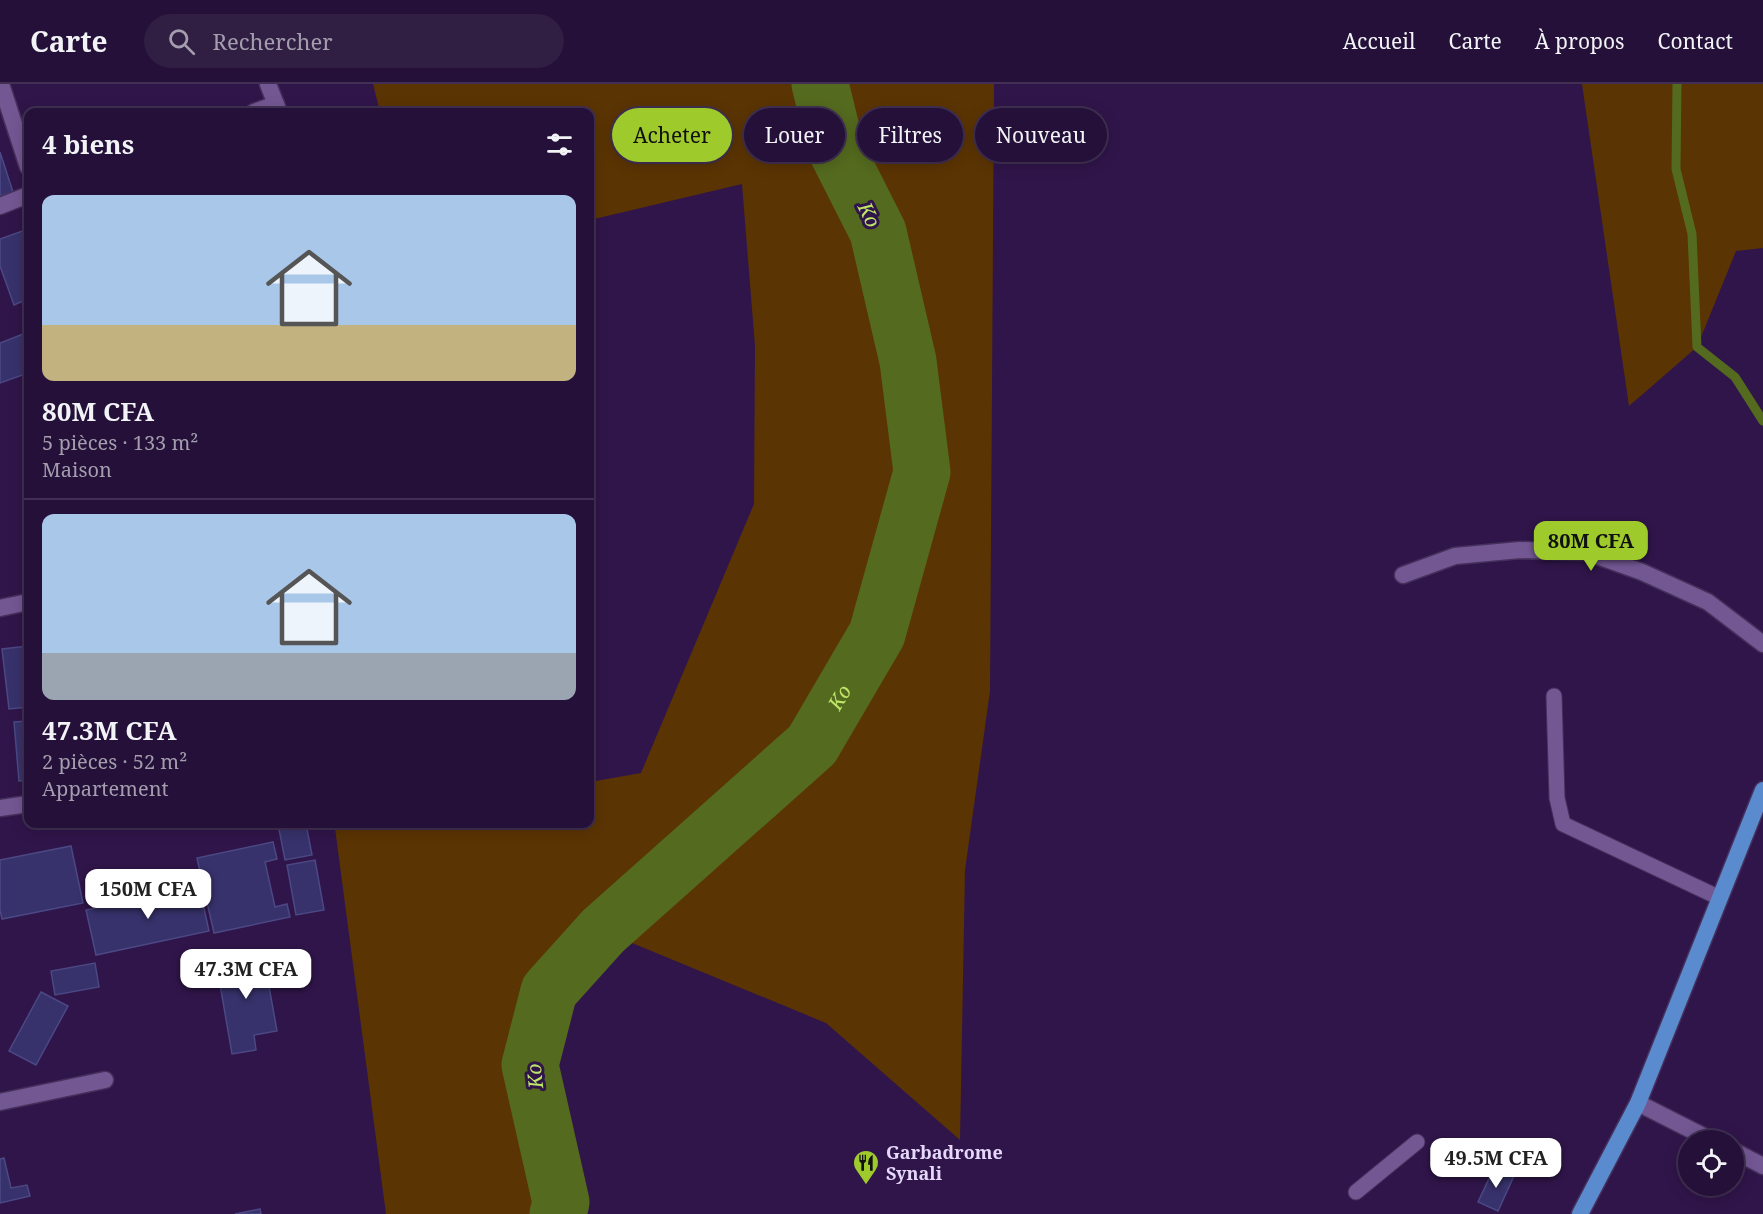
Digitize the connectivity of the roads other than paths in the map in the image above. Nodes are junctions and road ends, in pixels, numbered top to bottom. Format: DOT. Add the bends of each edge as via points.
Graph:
graph roads {
  1 [pos="1,84"];
  2 [pos="268,84"];
  3 [pos="278,108"];
  4 [pos="24,155"];
  5 [pos="24,197"];
  6 [pos="0,206"];
  7 [pos="1404,575"];
  8 [pos="24,603"];
  9 [pos="0,608"];
  10 [pos="1763,644"];
  11 [pos="1554,696"];
  12 [pos="1763,790"];
  13 [pos="24,805"];
  14 [pos="0,808"];
  15 [pos="1720,898"];
  16 [pos="105,1080"];
  17 [pos="0,1102"];
  18 [pos="1638,1103"];
  19 [pos="1691,1130"];
  20 [pos="1417,1142"];
  21 [pos="1744,1156"];
  22 [pos="1763,1166"];
  23 [pos="1356,1192"];
  24 [pos="1580,1214"];
  1 -- 4 [label="street"];
  2 -- 3 [label="street"];
  5 -- 6 [label="street"];
  7 -- 10 [label="street" via="1455,556 1520,550 1586,552 1708,602"];
  8 -- 9 [label="street"];
  11 -- 15 [label="lane" via="1557,798 1563,825"];
  12 -- 15 [label="main road"];
  13 -- 14 [label="street"];
  15 -- 18 [label="main road"];
  16 -- 17 [label="street"];
  18 -- 19 [label="street"];
  18 -- 24 [label="main road"];
  20 -- 23 [label="lane"];
  21 -- 22 [label="street"];
}
